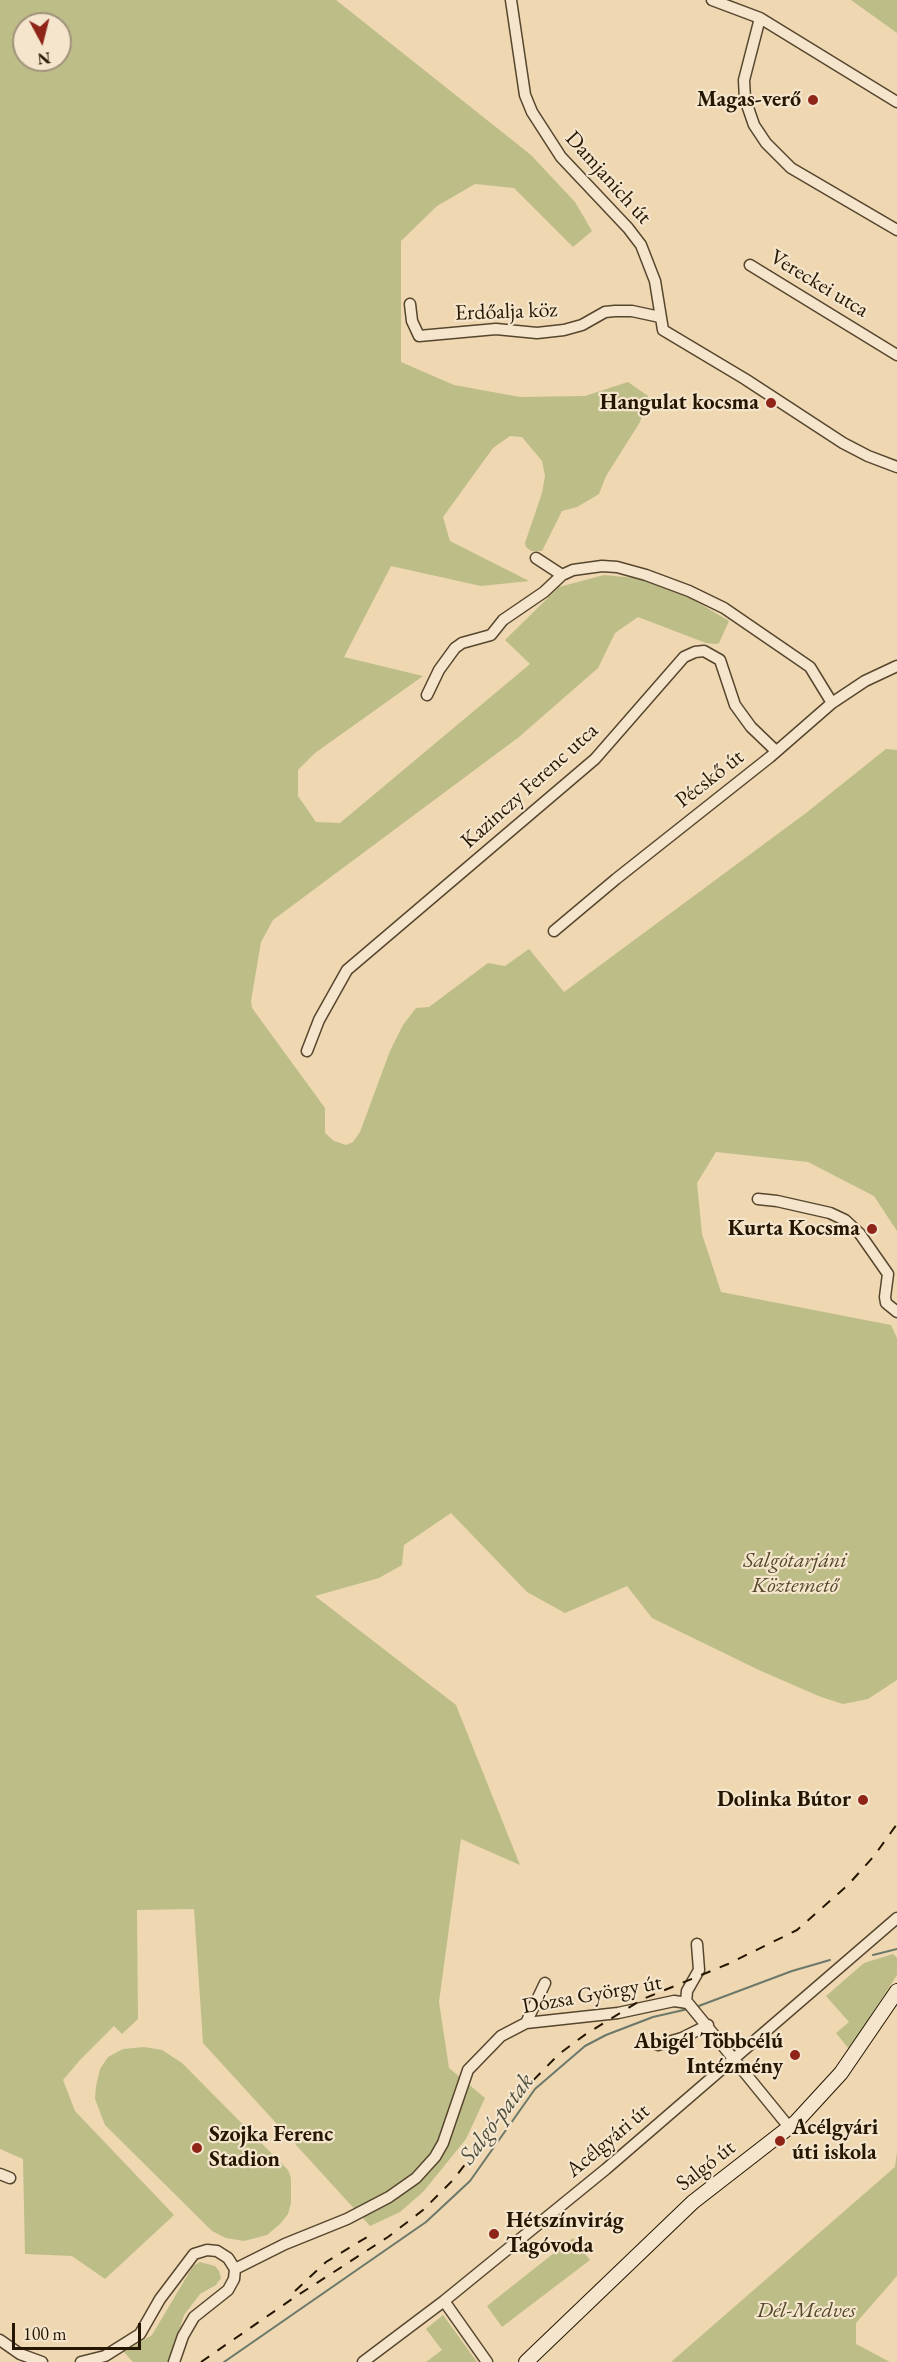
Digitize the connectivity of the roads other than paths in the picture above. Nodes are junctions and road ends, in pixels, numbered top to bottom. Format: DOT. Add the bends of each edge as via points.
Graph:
graph roads {
  1 [pos="511,0"];
  2 [pos="712,0"];
  3 [pos="760,18"];
  4 [pos="897,102"];
  5 [pos="897,230"];
  6 [pos="750,265"];
  7 [pos="410,304"];
  8 [pos="660,317"];
  9 [pos="897,355"];
  10 [pos="897,467"];
  11 [pos="536,558"];
  12 [pos="562,575"];
  13 [pos="897,666"];
  14 [pos="427,694"];
  15 [pos="832,703"];
  16 [pos="776,751"];
  17 [pos="554,932"];
  18 [pos="307,1052"];
  19 [pos="758,1199"];
  20 [pos="897,1312"];
  21 [pos="897,1918"];
  22 [pos="697,1944"];
  23 [pos="545,1983"];
  24 [pos="897,1991"];
  25 [pos="691,2006"];
  26 [pos="526,2023"];
  27 [pos="708,2025"];
  28 [pos="658,2045"];
  29 [pos="735,2059"];
  30 [pos="789,2127"];
  31 [pos="235,2269"];
  32 [pos="444,2301"];
  33 [pos="0,2340"];
  34 [pos="42,2362"];
  35 [pos="81,2362"];
  36 [pos="174,2362"];
  37 [pos="363,2362"];
  38 [pos="487,2362"];
  39 [pos="526,2362"];
  1 -- 8 [label="street, Damjanich út" via="525,95 532,112 561,157 641,245 655,281"];
  2 -- 3 [label="street"];
  3 -- 4 [label="street"];
  3 -- 5 [label="street" via="744,88 750,115 766,143 802,176"];
  6 -- 9 [label="street, Vereckei utca"];
  7 -- 8 [label="street, Erdőalja köz" via="419,336 564,330 615,311"];
  8 -- 10 [label="street" via="666,332 843,443"];
  11 -- 12 [label="street"];
  12 -- 14 [label="street" via="503,620 491,635 468,640 455,648"];
  12 -- 15 [label="street" via="586,567 617,567 697,595 724,608 810,666"];
  13 -- 15 [label="street, Pécskő út"];
  15 -- 16 [label="street, Pécskő út"];
  16 -- 17 [label="street, Pécskő út"];
  16 -- 18 [label="street, Kazinczy Ferenc utca" via="735,705 720,660 704,651 684,657 595,759 347,970 319,1020"];
  19 -- 20 [label="street" via="830,1213 845,1220 860,1234 888,1274 886,1303"];
  21 -- 29 [label="street, Acélgyári út"];
  22 -- 25 [label="street" via="699,1970 687,1991"];
  23 -- 26 [label="street"];
  24 -- 30 [label="main road, Salgó út" via="840,2073"];
  25 -- 26 [label="street, Dózsa György út" via="674,2001 618,2013"];
  25 -- 27 [label="street"];
  26 -- 31 [label="street, Dózsa György út" via="501,2036 468,2070 443,2143 416,2178 347,2219"];
  27 -- 28 [label="street"];
  27 -- 29 [label="street"];
  29 -- 30 [label="street"];
  29 -- 32 [label="street, Acélgyári út"];
  30 -- 39 [label="main road, Salgó út" via="693,2202"];
  31 -- 35 [label="street" via="222,2254 197,2252 160,2299 140,2334 105,2356"];
  31 -- 36 [label="street" via="228,2290 194,2317"];
  32 -- 37 [label="street, Acélgyári út"];
  32 -- 38 [label="street"];
  33 -- 34 [label="street" via="20,2354"];
}
